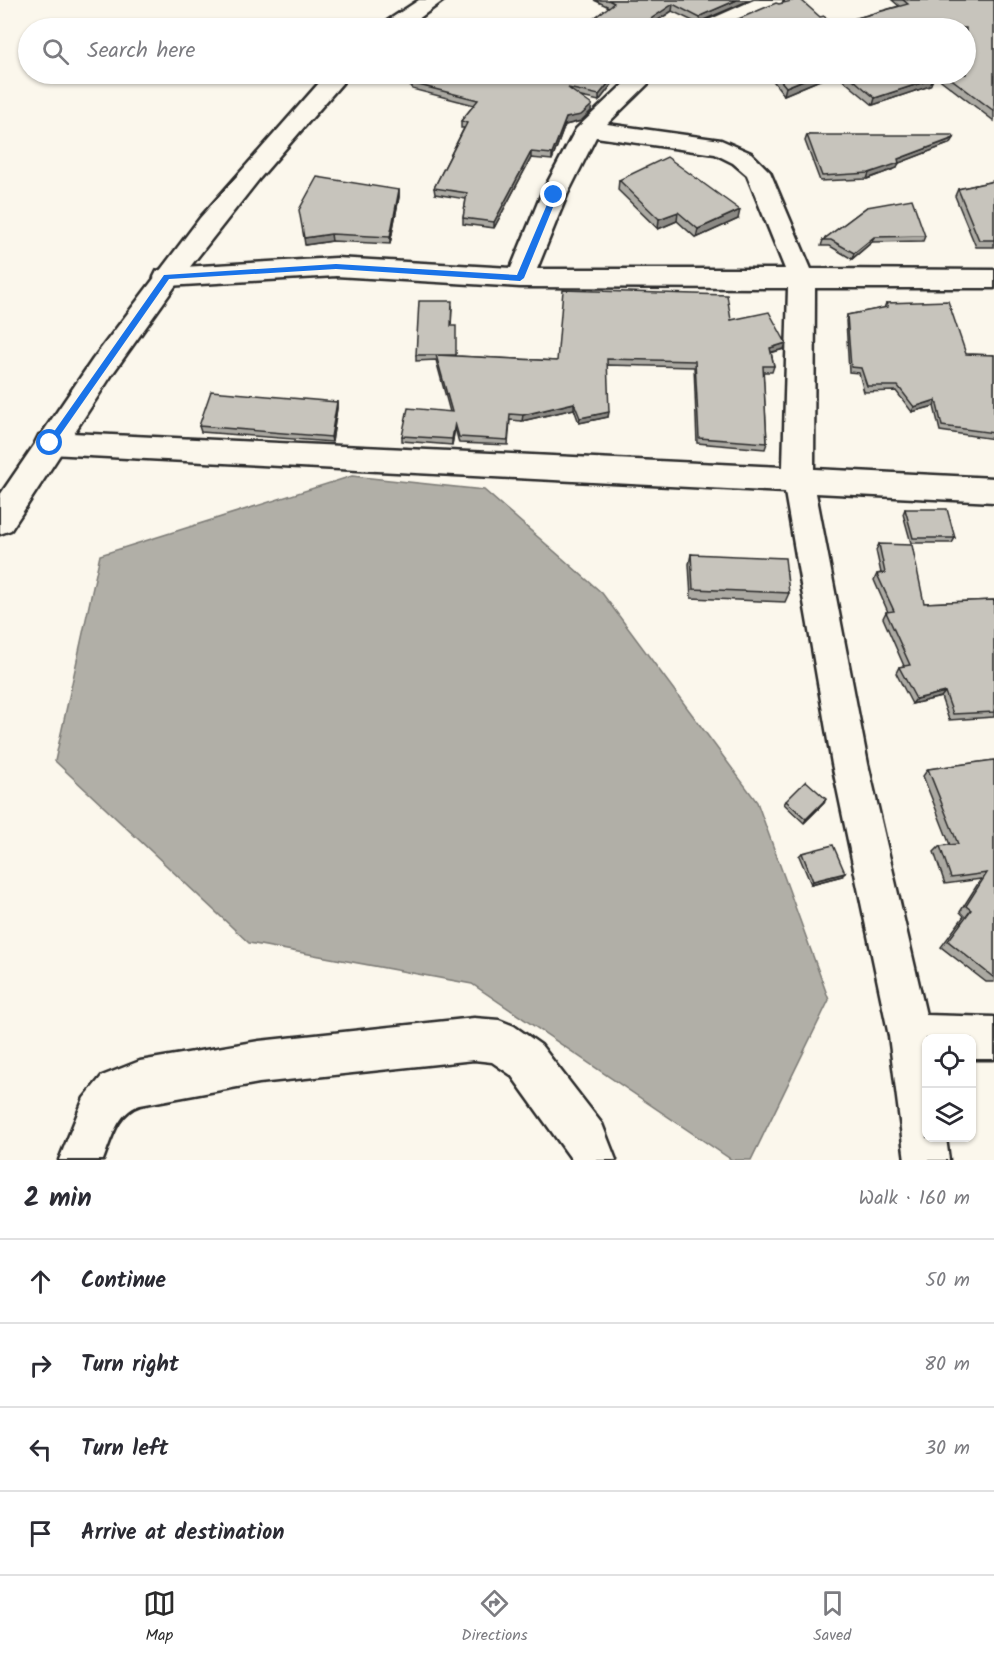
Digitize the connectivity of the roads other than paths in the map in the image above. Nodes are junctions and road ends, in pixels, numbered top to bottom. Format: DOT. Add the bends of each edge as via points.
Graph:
graph roads {
  1 [pos="433,0"];
  2 [pos="772,0"];
  3 [pos="407,18"];
  4 [pos="732,18"];
  5 [pos="330,84"];
  6 [pos="638,84"];
  7 [pos="588,129"];
  8 [pos="167,277"];
  9 [pos="520,278"];
  10 [pos="802,279"];
  11 [pos="994,279"];
  12 [pos="50,443"];
  13 [pos="798,479"];
  14 [pos="994,490"];
  15 [pos="0,521"];
  16 [pos="910,1036"];
  17 [pos="994,1038"];
  18 [pos="81,1160"];
  19 [pos="594,1160"];
  20 [pos="927,1160"];
  1 -- 3 [label="street"];
  2 -- 4 [label="street"];
  5 -- 8 [label="street"];
  6 -- 7 [label="street"];
  7 -- 9 [label="street" via="554,195"];
  7 -- 10 [label="street" via="721,147 742,158 758,172"];
  8 -- 9 [label="street" via="336,267"];
  8 -- 12 [label="street"];
  9 -- 10 [label="street"];
  10 -- 11 [label="street"];
  10 -- 13 [label="street"];
  12 -- 13 [label="street"];
  12 -- 15 [label="street"];
  13 -- 14 [label="street"];
  13 -- 16 [label="street" via="850,764"];
  16 -- 17 [label="street"];
  16 -- 20 [label="street"];
  18 -- 19 [label="street" via="99,1113 117,1091 140,1083 259,1062 474,1039 499,1041 526,1060 586,1140"];
}
